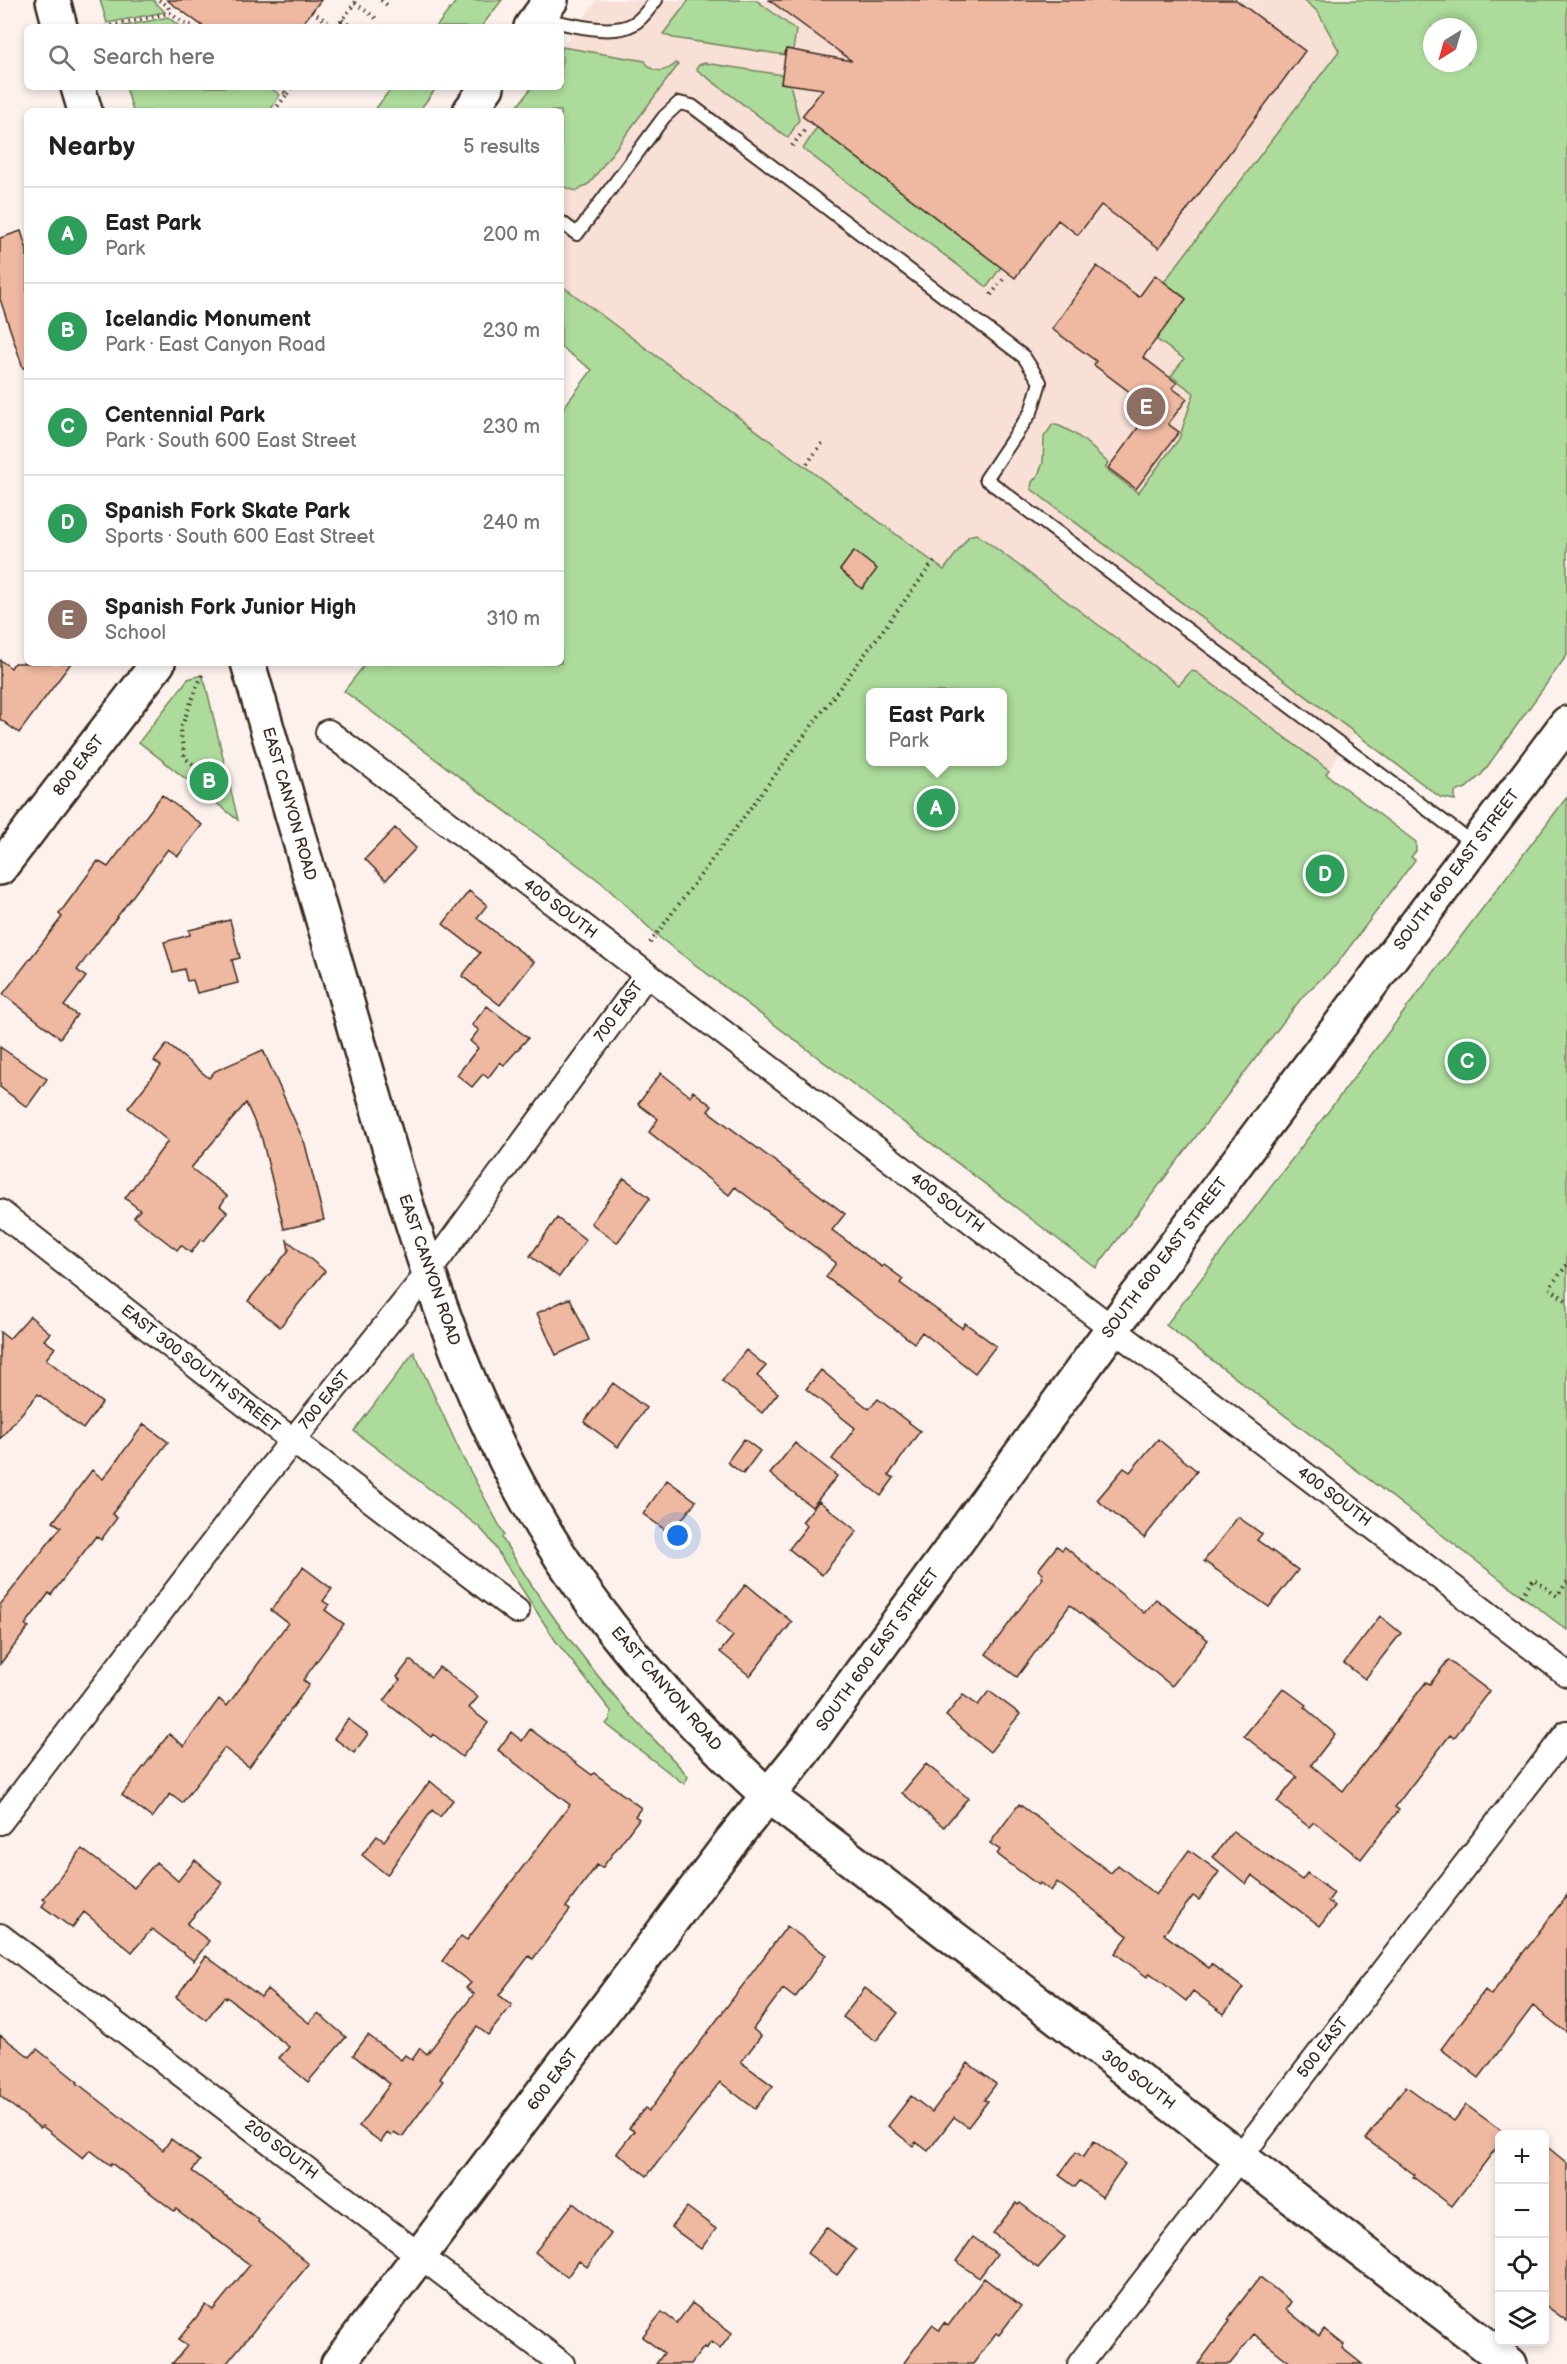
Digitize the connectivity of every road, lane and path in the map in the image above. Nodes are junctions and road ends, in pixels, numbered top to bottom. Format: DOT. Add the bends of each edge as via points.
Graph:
graph roads {
  1 [pos="53,0"];
  2 [pos="159,0"];
  3 [pos="381,0"];
  4 [pos="656,0"];
  5 [pos="356,1"];
  6 [pos="387,5"];
  7 [pos="312,11"];
  8 [pos="170,13"];
  9 [pos="540,15"];
  10 [pos="377,19"];
  11 [pos="342,20"];
  12 [pos="59,24"];
  13 [pos="119,24"];
  14 [pos="190,24"];
  15 [pos="331,24"];
  16 [pos="338,24"];
  17 [pos="348,24"];
  18 [pos="79,90"];
  19 [pos="281,90"];
  20 [pos="290,90"];
  21 [pos="485,90"];
  22 [pos="287,94"];
  23 [pos="84,108"];
  24 [pos="276,108"];
  25 [pos="472,108"];
  26 [pos="806,128"];
  27 [pos="792,146"];
  28 [pos="564,224"];
  29 [pos="1005,277"];
  30 [pos="992,295"];
  31 [pos="822,442"];
  32 [pos="807,464"];
  33 [pos="935,560"];
  34 [pos="156,666"];
  35 [pos="249,666"];
  36 [pos="202,675"];
  37 [pos="1567,723"];
  38 [pos="328,732"];
  39 [pos="207,775"];
  40 [pos="1476,845"];
  41 [pos="0,868"];
  42 [pos="650,943"];
  43 [pos="646,975"];
  44 [pos="0,1212"];
  45 [pos="1567,1265"];
  46 [pos="428,1273"];
  47 [pos="1567,1301"];
  48 [pos="1112,1329"];
  49 [pos="292,1440"];
  50 [pos="1567,1582"];
  51 [pos="1521,1596"];
  52 [pos="517,1611"];
  53 [pos="1567,1674"];
  54 [pos="1567,1733"];
  55 [pos="767,1795"];
  56 [pos="0,1822"];
  57 [pos="0,1936"];
  58 [pos="1239,2157"];
  59 [pos="420,2257"];
  60 [pos="338,2364"];
  61 [pos="562,2364"];
  62 [pos="1080,2364"];
  63 [pos="1510,2364"];
  1 -- 12 [label="street"];
  2 -- 8 [label="path"];
  3 -- 6 [label="path"];
  4 -- 9 [label="lane" via="636,23 611,30"];
  5 -- 10 [label="path"];
  5 -- 11 [label="path"];
  7 -- 15 [label="path"];
  8 -- 13 [label="path"];
  8 -- 14 [label="path"];
  11 -- 16 [label="path"];
  11 -- 17 [label="path"];
  18 -- 23 [label="street"];
  19 -- 22 [label="path"];
  20 -- 22 [label="path"];
  21 -- 25 [label="street"];
  22 -- 24 [label="path"];
  26 -- 27 [label="path"];
  28 -- 40 [label="lane" via="577,234 664,117 679,103 692,106 1024,357 1040,382 1031,412 986,479"];
  29 -- 30 [label="path"];
  31 -- 32 [label="path"];
  33 -- 42 [label="path"];
  34 -- 41 [label="street, 800 EAST"];
  35 -- 46 [label="street, EAST CANYON ROAD"];
  36 -- 39 [label="path" via="180,730 185,758"];
  37 -- 40 [label="street, SOUTH 600 EAST STREET"];
  38 -- 43 [label="street, 400 SOUTH"];
  40 -- 48 [label="street, SOUTH 600 EAST STREET"];
  43 -- 46 [label="street, 700 EAST"];
  43 -- 48 [label="street, 400 SOUTH"];
  44 -- 49 [label="street, EAST 300 SOUTH STREET"];
  45 -- 47 [label="path" via="1550,1288"];
  46 -- 49 [label="street, 700 EAST"];
  46 -- 55 [label="street, EAST CANYON ROAD" via="482,1412 530,1507 560,1555 664,1693"];
  48 -- 53 [label="street, 400 SOUTH"];
  48 -- 55 [label="street, SOUTH 600 EAST STREET" via="803,1752"];
  49 -- 52 [label="street, EAST 300 SOUTH STREET"];
  49 -- 56 [label="street, 700 EAST"];
  50 -- 51 [label="path" via="1557,1596 1534,1579"];
  54 -- 58 [label="street, 500 EAST"];
  55 -- 58 [label="street, 300 SOUTH"];
  55 -- 59 [label="street, 600 EAST"];
  57 -- 59 [label="street, 200 SOUTH"];
  58 -- 62 [label="street, 500 EAST"];
  58 -- 63 [label="street, 300 SOUTH"];
  59 -- 60 [label="street, 600 EAST"];
  59 -- 61 [label="street, 200 SOUTH"];
}
